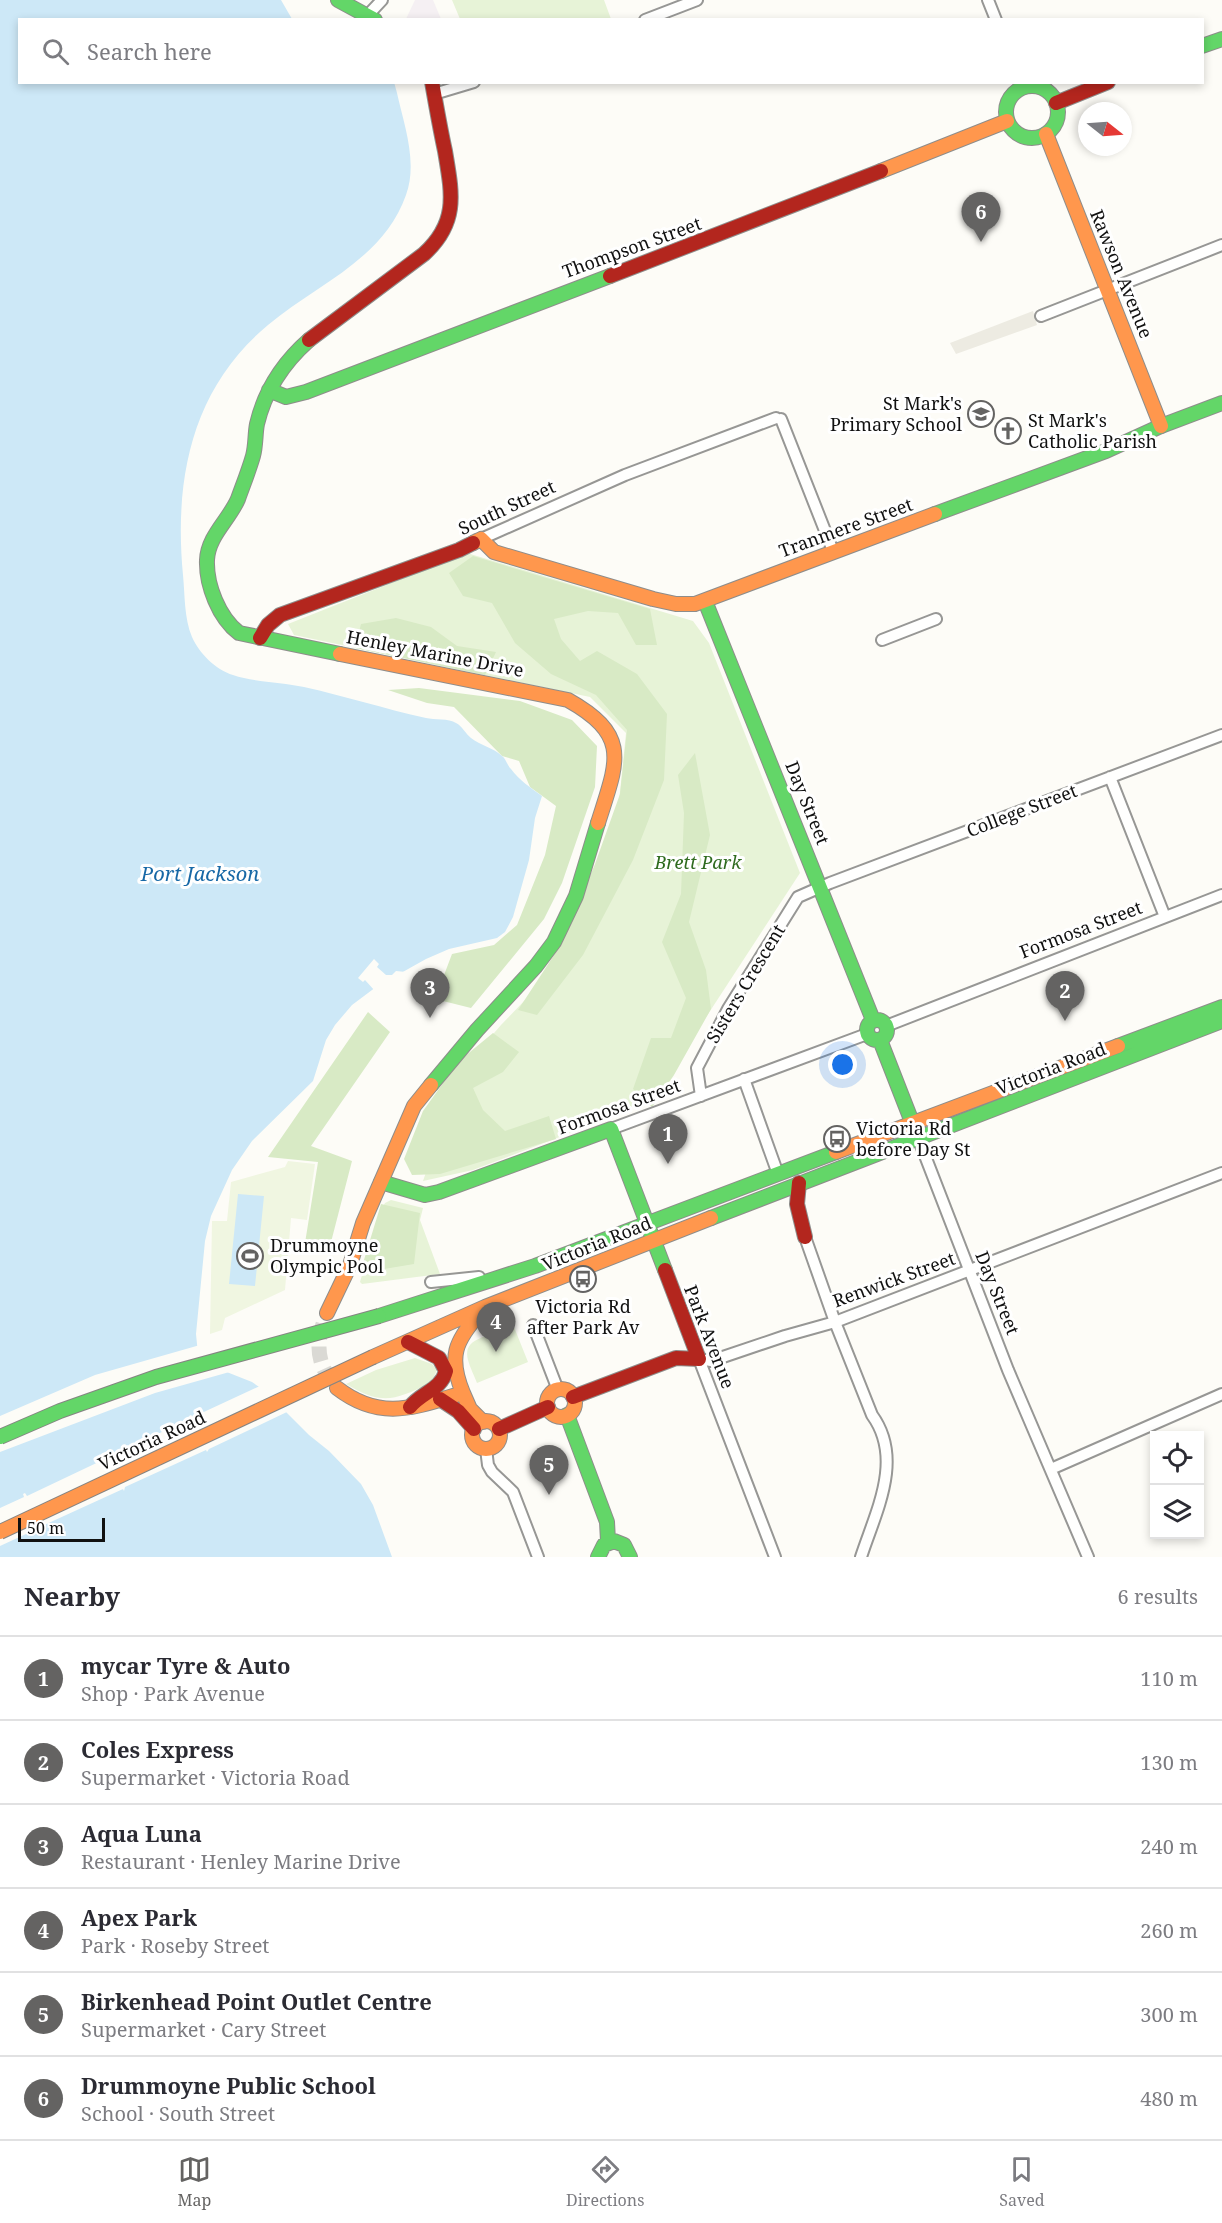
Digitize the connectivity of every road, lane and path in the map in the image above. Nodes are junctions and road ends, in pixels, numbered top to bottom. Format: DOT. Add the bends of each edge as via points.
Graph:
graph roads {
  1 [pos="338,0"];
  2 [pos="382,0"];
  3 [pos="697,0"];
  4 [pos="988,0"];
  5 [pos="371,18"];
  6 [pos="650,18"];
  7 [pos="995,18"];
  8 [pos="1222,39"];
  9 [pos="1204,46"];
  10 [pos="460,84"];
  11 [pos="1103,84"];
  12 [pos="1022,85"];
  13 [pos="433,88"];
  14 [pos="1056,103"];
  15 [pos="1007,121"];
  16 [pos="1046,134"];
  17 [pos="1222,245"];
  18 [pos="1108,290"];
  19 [pos="1041,316"];
  20 [pos="268,390"];
  21 [pos="1222,403"];
  22 [pos="1161,426"];
  23 [pos="481,539"];
  24 [pos="833,551"];
  25 [pos="705,601"];
  26 [pos="936,619"];
  27 [pos="260,638"];
  28 [pos="882,640"];
  29 [pos="1222,735"];
  30 [pos="1110,777"];
  31 [pos="821,887"];
  32 [pos="1222,895"];
  33 [pos="1165,917"];
  34 [pos="1222,1007"];
  35 [pos="1222,1021"];
  36 [pos="877,1030"];
  37 [pos="744,1079"];
  38 [pos="701,1096"];
  39 [pos="912,1122"];
  40 [pos="611,1129"];
  41 [pos="918,1139"];
  42 [pos="1222,1173"];
  43 [pos="778,1174"];
  44 [pos="381,1182"];
  45 [pos="799,1183"];
  46 [pos="646,1223"];
  47 [pos="805,1237"];
  48 [pos="654,1242"];
  49 [pos="969,1272"];
  50 [pos="478,1277"];
  51 [pos="431,1282"];
  52 [pos="485,1308"];
  53 [pos="327,1313"];
  54 [pos="835,1322"];
  55 [pos="532,1325"];
  56 [pos="408,1342"];
  57 [pos="699,1359"];
  58 [pos="337,1388"];
  59 [pos="558,1390"];
  60 [pos="463,1393"];
  61 [pos="1222,1394"];
  62 [pos="573,1397"];
  63 [pos="440,1399"];
  64 [pos="410,1407"];
  65 [pos="548,1407"];
  66 [pos="567,1415"];
  67 [pos="478,1425"];
  68 [pos="499,1429"];
  69 [pos="0,1437"];
  70 [pos="486,1449"];
  71 [pos="1051,1469"];
  72 [pos="0,1532"];
  73 [pos="608,1541"];
  74 [pos="538,1557"];
  75 [pos="598,1557"];
  76 [pos="630,1557"];
  77 [pos="775,1557"];
  78 [pos="861,1557"];
  79 [pos="1088,1557"];
  1 -- 5 [label="main road"];
  2 -- 5 [label="street"];
  3 -- 6 [label="street"];
  4 -- 7 [label="street"];
  8 -- 9 [label="main road"];
  10 -- 13 [label="street"];
  11 -- 14 [label="main road"];
  12 -- 14 [label="main road" via="1046,90"];
  12 -- 15 [label="main road" via="1010,97"];
  13 -- 20 [label="main road, Henley Marine Drive" via="452,191 450,214 441,236 425,254 299,351"];
  14 -- 16 [label="main road" via="1057,120"];
  15 -- 16 [label="main road" via="1023,137 1039,138"];
  15 -- 20 [label="main road, Thompson Street" via="306,392 286,398"];
  16 -- 18 [label="main road, Rawson Avenue"];
  17 -- 18 [label="street"];
  18 -- 19 [label="street"];
  18 -- 22 [label="main road, Rawson Avenue"];
  20 -- 27 [label="main road, Henley Marine Drive" via="252,461 234,506 214,536 207,560 210,581 226,623 239,633"];
  21 -- 22 [label="main road, Tranmere Street"];
  22 -- 24 [label="main road, Tranmere Street"];
  23 -- 24 [label="street, South Street" via="625,475 779,418"];
  23 -- 25 [label="main road, Tranmere Street" via="494,552 653,599 688,605"];
  23 -- 27 [label="main road, South Street" via="280,615 270,621"];
  24 -- 25 [label="main road, Tranmere Street"];
  25 -- 31 [label="main road, Day Street"];
  26 -- 28 [label="street"];
  27 -- 44 [label="main road, Henley Marine Drive" via="568,700 598,719 613,747 613,771 606,798 576,896 554,942 419,1098"];
  29 -- 30 [label="street, College Street"];
  30 -- 31 [label="street, College Street"];
  30 -- 33 [label="street"];
  31 -- 36 [label="main road, Day Street"];
  31 -- 38 [label="street, Sisters Crescent" via="798,897 728,1009 698,1068"];
  32 -- 33 [label="street, Formosa Street"];
  33 -- 36 [label="street, Formosa Street"];
  34 -- 39 [label="main road, Victoria Road"];
  35 -- 41 [label="main road, Victoria Road"];
  36 -- 37 [label="street, Formosa Street"];
  36 -- 39 [label="main road, Day Street"];
  37 -- 38 [label="street, Formosa Street"];
  37 -- 43 [label="street"];
  38 -- 40 [label="street, Formosa Street"];
  39 -- 41 [label="street, Day Street"];
  39 -- 43 [label="main road, Victoria Road"];
  40 -- 44 [label="main road, Formosa Street" via="439,1192 425,1195"];
  40 -- 46 [label="main road, Park Avenue"];
  41 -- 45 [label="main road, Victoria Road"];
  41 -- 49 [label="street, Day Street"];
  42 -- 49 [label="street, Renwick Street"];
  43 -- 46 [label="main road, Victoria Road"];
  44 -- 53 [label="main road, Henley Marine Drive"];
  45 -- 47 [label="main road" via="795,1204"];
  45 -- 48 [label="main road, Victoria Road"];
  46 -- 48 [label="main road, Park Avenue"];
  46 -- 69 [label="main road, Victoria Road, bridge" via="535,1266 379,1316 156,1377"];
  47 -- 54 [label="street"];
  48 -- 52 [label="main road, Victoria Road"];
  48 -- 57 [label="main road, Park Avenue"];
  49 -- 54 [label="street, Renwick Street"];
  49 -- 71 [label="street, Day Street"];
  50 -- 51 [label="street"];
  52 -- 56 [label="main road, Victoria Road"];
  52 -- 60 [label="main road" via="458,1342 455,1368"];
  54 -- 57 [label="street, Renwick Street" via="711,1361"];
  54 -- 78 [label="street" via="872,1415 882,1427 888,1451 887,1475"];
  55 -- 59 [label="street"];
  56 -- 64 [label="main road" via="440,1358 445,1373 436,1388"];
  56 -- 72 [label="main road, Victoria Road, bridge"];
  57 -- 62 [label="main road, Renwick Street" via="676,1358"];
  57 -- 77 [label="street, Park Avenue"];
  58 -- 64 [label="main road" via="370,1409"];
  59 -- 62 [label="main road"];
  59 -- 65 [label="main road" via="550,1394"];
  60 -- 63 [label="main road"];
  60 -- 67 [label="main road"];
  61 -- 71 [label="street"];
  62 -- 66 [label="main road" via="574,1405"];
  63 -- 64 [label="main road"];
  63 -- 67 [label="main road"];
  65 -- 66 [label="main road" via="556,1416"];
  65 -- 68 [label="main road"];
  66 -- 73 [label="main road" via="607,1522"];
  67 -- 68 [label="main road" via="490,1422"];
  67 -- 70 [label="main road" via="473,1436 475,1443"];
  68 -- 70 [label="main road" via="497,1444"];
  70 -- 74 [label="street" via="488,1465 513,1492"];
  71 -- 79 [label="street, Day Street"];
  73 -- 75 [label="main road" via="600,1548"];
  73 -- 76 [label="main road" via="624,1544"];
}
